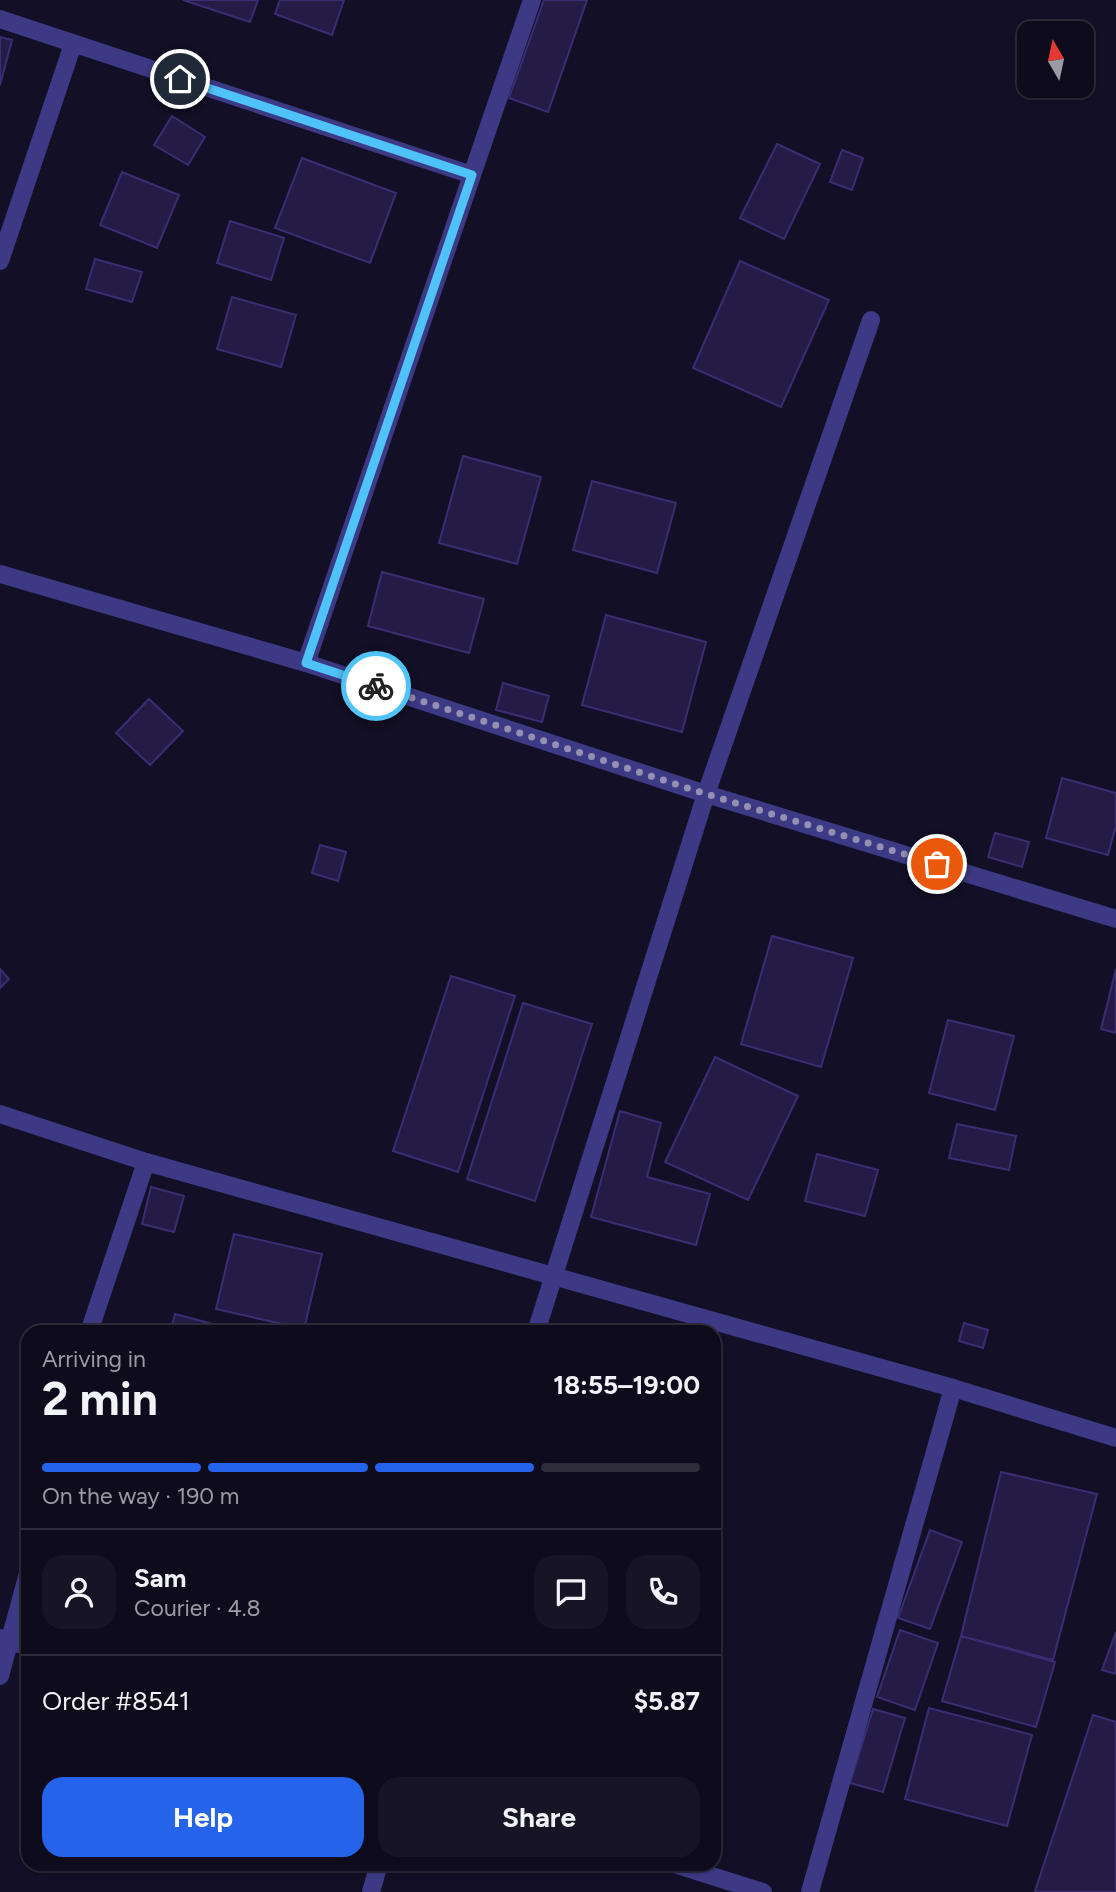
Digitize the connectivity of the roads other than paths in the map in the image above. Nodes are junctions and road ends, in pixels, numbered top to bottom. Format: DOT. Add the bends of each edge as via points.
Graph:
graph roads {
  1 [pos="532,0"];
  2 [pos="0,19"];
  3 [pos="73,44"];
  4 [pos="472,175"];
  5 [pos="0,261"];
  6 [pos="870,320"];
  7 [pos="0,574"];
  8 [pos="306,663"];
  9 [pos="706,794"];
  10 [pos="1116,919"];
  11 [pos="0,1114"];
  12 [pos="146,1162"];
  13 [pos="553,1276"];
  14 [pos="91,1325"];
  15 [pos="538,1325"];
  16 [pos="953,1388"];
  17 [pos="1116,1438"];
  18 [pos="21,1605"];
  19 [pos="13,1642"];
  20 [pos="0,1676"];
  21 [pos="377,1871"];
  22 [pos="696,1871"];
  23 [pos="371,1892"];
  24 [pos="763,1892"];
  25 [pos="810,1892"];
  1 -- 4 [label="street"];
  2 -- 3 [label="street"];
  3 -- 4 [label="street"];
  3 -- 5 [label="street"];
  4 -- 8 [label="street"];
  6 -- 9 [label="street"];
  7 -- 8 [label="street"];
  8 -- 9 [label="street"];
  9 -- 10 [label="street"];
  9 -- 13 [label="street"];
  11 -- 12 [label="street"];
  12 -- 13 [label="street"];
  12 -- 14 [label="street"];
  13 -- 15 [label="street"];
  13 -- 16 [label="street"];
  16 -- 17 [label="street"];
  16 -- 25 [label="street"];
  18 -- 19 [label="street"];
  19 -- 20 [label="street"];
  21 -- 23 [label="street"];
  22 -- 24 [label="street"];
}
